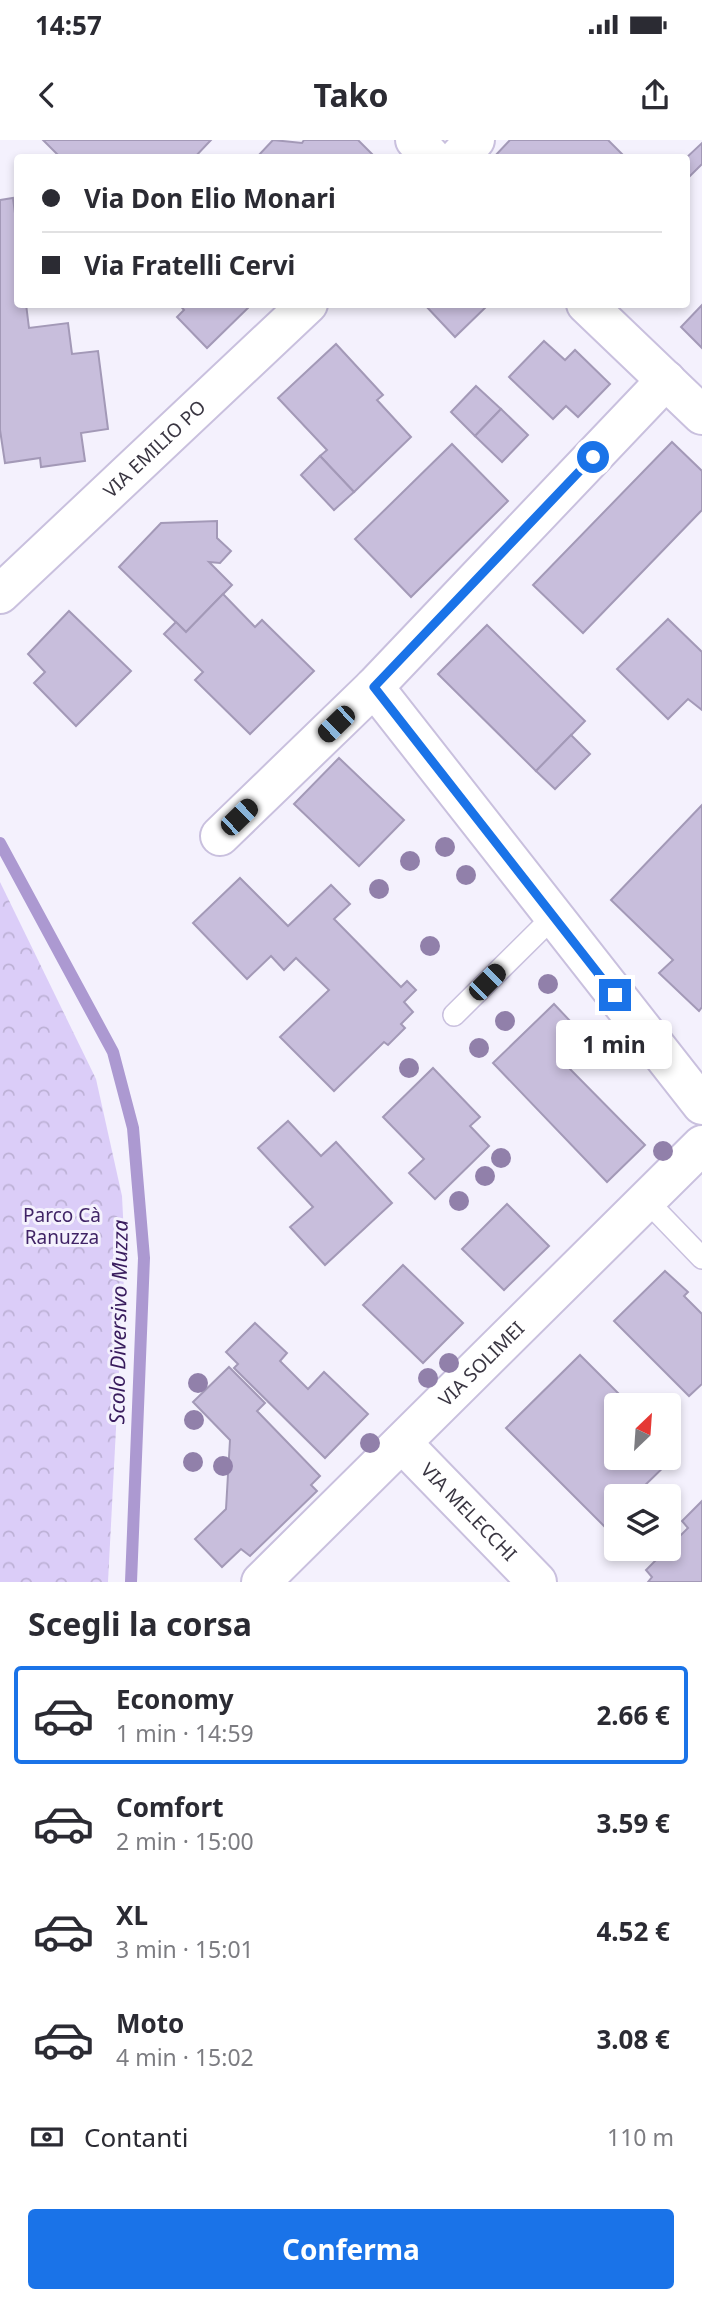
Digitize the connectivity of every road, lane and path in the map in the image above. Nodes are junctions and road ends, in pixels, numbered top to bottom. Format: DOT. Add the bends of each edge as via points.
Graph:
graph roads {
  1 [pos="415,140"];
  2 [pos="475,140"];
  3 [pos="428,154"];
  4 [pos="462,154"];
  5 [pos="304,308"];
  6 [pos="590,308"];
  7 [pos="666,380"];
  8 [pos="702,415"];
  9 [pos="0,594"];
  10 [pos="374,687"];
  11 [pos="220,835"];
  12 [pos="554,916"];
  13 [pos="454,1015"];
  14 [pos="702,1105"];
  15 [pos="702,1145"];
  16 [pos="647,1201"];
  17 [pos="702,1258"];
  18 [pos="402,1443"];
  19 [pos="261,1582"];
  20 [pos="537,1582"];
  1 -- 3 [label="street"];
  2 -- 4 [label="street"];
  5 -- 9 [label="street, VIA EMILIO PO"];
  6 -- 7 [label="street"];
  7 -- 8 [label="street"];
  7 -- 10 [label="street"];
  10 -- 11 [label="street"];
  10 -- 12 [label="street"];
  12 -- 13 [label="lane"];
  12 -- 14 [label="street"];
  15 -- 16 [label="street, VIA SOLIMEI"];
  16 -- 17 [label="lane"];
  16 -- 18 [label="street, VIA SOLIMEI"];
  18 -- 19 [label="street, VIA SOLIMEI"];
  18 -- 20 [label="street, VIA MELECCHI"];
}
